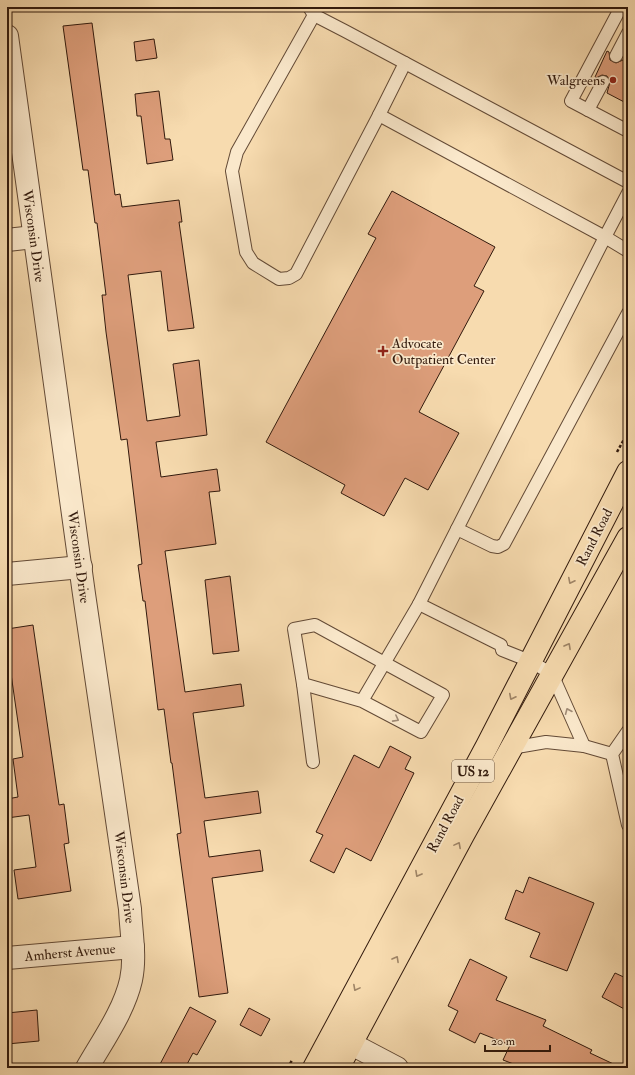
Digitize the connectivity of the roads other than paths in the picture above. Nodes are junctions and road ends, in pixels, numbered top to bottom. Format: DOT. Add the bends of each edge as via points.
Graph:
graph roads {
  1 [pos="622,7"];
  2 [pos="312,11"];
  3 [pos="628,33"];
  4 [pos="7,36"];
  5 [pos="616,56"];
  6 [pos="405,63"];
  7 [pos="603,82"];
  8 [pos="588,110"];
  9 [pos="379,115"];
  10 [pos="628,131"];
  11 [pos="628,182"];
  12 [pos="628,193"];
  13 [pos="34,237"];
  14 [pos="605,237"];
  15 [pos="7,240"];
  16 [pos="628,250"];
  17 [pos="628,313"];
  18 [pos="628,472"];
  19 [pos="457,529"];
  20 [pos="628,538"];
  21 [pos="80,566"];
  22 [pos="7,574"];
  23 [pos="419,604"];
  24 [pos="530,661"];
  25 [pos="385,662"];
  26 [pos="552,674"];
  27 [pos="303,684"];
  28 [pos="362,701"];
  29 [pos="628,731"];
  30 [pos="584,746"];
  31 [pos="511,748"];
  32 [pos="612,754"];
  33 [pos="313,762"];
  34 [pos="628,825"];
  35 [pos="133,947"];
  36 [pos="7,958"];
  37 [pos="359,1048"];
  38 [pos="88,1068"];
  39 [pos="314,1068"];
  40 [pos="338,1068"];
  41 [pos="397,1068"];
  1 -- 8 [label="lane" via="571,101"];
  2 -- 6 [label="lane"];
  2 -- 9 [label="lane" via="237,152 232,171 246,252 253,263 279,279 296,274"];
  3 -- 5 [label="lane"];
  4 -- 13 [label="street, Wisconsin Drive"];
  6 -- 9 [label="lane"];
  6 -- 11 [label="lane"];
  7 -- 8 [label="lane"];
  8 -- 10 [label="lane"];
  9 -- 14 [label="lane"];
  12 -- 14 [label="lane"];
  13 -- 15 [label="street"];
  13 -- 21 [label="street, Wisconsin Drive"];
  14 -- 16 [label="lane"];
  14 -- 19 [label="lane"];
  17 -- 19 [label="lane" via="504,544 492,546"];
  18 -- 24 [label="main road, Rand Road / US 12, one-way"];
  19 -- 23 [label="lane"];
  26 -- 20 [label="main road, Rand Road / US 12, one-way"];
  21 -- 22 [label="street"];
  21 -- 35 [label="street, Wisconsin Drive" via="130,909"];
  23 -- 24 [label="lane" via="501,645 502,650"];
  23 -- 25 [label="lane"];
  24 -- 26 [label="lane"];
  24 -- 39 [label="main road, Rand Road / US 12, one-way"];
  25 -- 27 [label="lane" via="315,625 294,629"];
  25 -- 28 [label="lane"];
  28 -- 25 [label="lane, one-way" via="421,732 443,694"];
  30 -- 26 [label="lane, one-way"];
  26 -- 31 [label="main road, Rand Road / US 12"];
  27 -- 28 [label="lane"];
  27 -- 33 [label="lane"];
  29 -- 32 [label="lane"];
  30 -- 31 [label="lane" via="546,742"];
  30 -- 32 [label="lane"];
  40 -- 31 [label="main road, Rand Road / US 12, one-way"];
  32 -- 34 [label="lane"];
  35 -- 36 [label="street, Amherst Avenue"];
  35 -- 38 [label="street, Wisconsin Drive" via="131,979 125,997"];
  37 -- 41 [label="street"];
}
